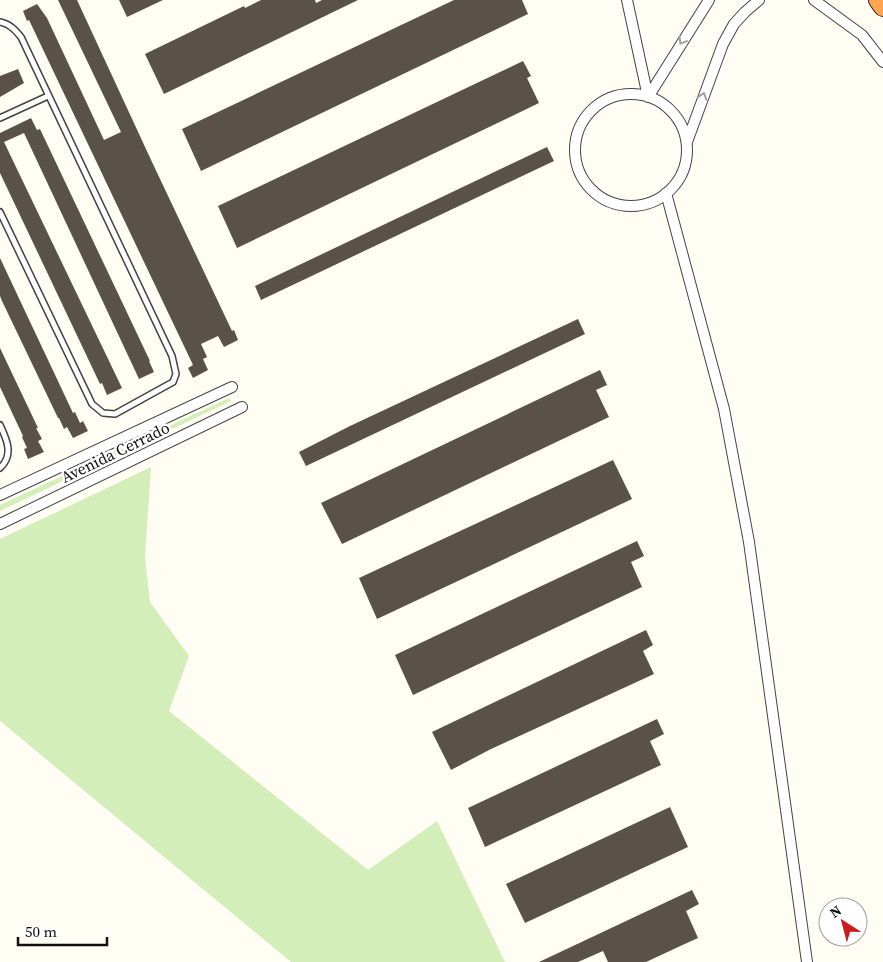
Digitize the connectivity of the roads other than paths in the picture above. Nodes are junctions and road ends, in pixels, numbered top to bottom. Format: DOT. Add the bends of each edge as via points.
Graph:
graph roads {
  1 [pos="627,0"];
  2 [pos="708,0"];
  3 [pos="759,0"];
  4 [pos="814,0"];
  5 [pos="878,0"];
  6 [pos="883,7"];
  7 [pos="0,22"];
  8 [pos="883,62"];
  9 [pos="48,96"];
  10 [pos="648,97"];
  11 [pos="0,118"];
  12 [pos="687,142"];
  13 [pos="666,193"];
  14 [pos="0,212"];
  15 [pos="232,387"];
  16 [pos="242,407"];
  17 [pos="0,425"];
  18 [pos="0,468"];
  19 [pos="0,495"];
  20 [pos="0,524"];
  21 [pos="807,962"];
  1 -- 10 [label="street"];
  2 -- 10 [label="street, one-way"];
  12 -- 3 [label="street, one-way" via="723,44 734,24"];
  4 -- 8 [label="street" via="862,35"];
  5 -- 6 [label="highway"];
  7 -- 9 [label="lane" via="14,28 20,37"];
  9 -- 11 [label="lane"];
  9 -- 14 [label="lane" via="172,356 176,374 173,382 115,414 103,413 92,404"];
  10 -- 12 [label="street" via="670,108 681,124"];
  10 -- 13 [label="street" via="635,93 616,95 599,103 585,117 577,133 574,150 577,168 585,183 614,203 631,206 650,202"];
  12 -- 13 [label="street" via="686,161 679,178"];
  13 -- 21 [label="street" via="724,409 745,523"];
  15 -- 19 [label="street, Avenida Cerrado"];
  16 -- 20 [label="street, Avenida Cerrado"];
  17 -- 18 [label="lane" via="8,450 7,460"];
}
